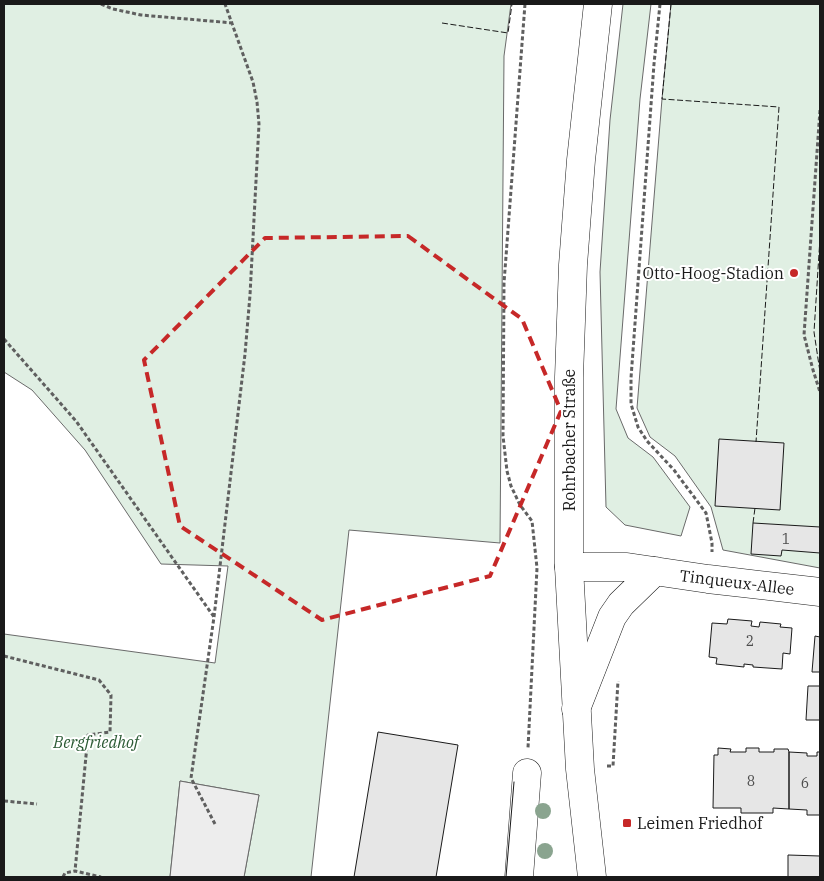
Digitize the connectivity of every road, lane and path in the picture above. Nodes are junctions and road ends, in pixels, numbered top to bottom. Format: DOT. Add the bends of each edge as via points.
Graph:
graph roads {
  1 [pos="101,4"];
  2 [pos="225,4"];
  3 [pos="525,4"];
  4 [pos="598,4"];
  5 [pos="660,4"];
  6 [pos="233,23"];
  7 [pos="820,110"];
  8 [pos="4,339"];
  9 [pos="820,392"];
  10 [pos="570,568"];
  11 [pos="654,571"];
  12 [pos="708,579"];
  13 [pos="820,592"];
  14 [pos="214,617"];
  15 [pos="4,656"];
  16 [pos="576,709"];
  17 [pos="527,773"];
  18 [pos="4,801"];
  19 [pos="36,804"];
  20 [pos="215,824"];
  21 [pos="76,871"];
  22 [pos="63,877"];
  23 [pos="101,877"];
  24 [pos="520,877"];
  25 [pos="592,877"];
  1 -- 6 [label="path" via="141,15"];
  2 -- 6 [label="path"];
  3 -- 17 [label="path" via="504,283 503,436 511,486 532,521 537,568"];
  4 -- 10 [label="main road, Rohrbacher Straße" via="573,265 569,377"];
  5 -- 12 [label="path" via="631,404 638,428 706,513 712,549"];
  6 -- 14 [label="path" via="253,82 259,124 245,354"];
  7 -- 9 [label="path" via="804,335"];
  8 -- 14 [label="path" via="76,421"];
  10 -- 11 [label="main road, Tinqueux-Allee" via="627,567"];
  10 -- 16 [label="main road, Rohrbacher Straße"];
  11 -- 12 [label="main road, Tinqueux-Allee"];
  11 -- 16 [label="main road" via="621,604 612,618"];
  12 -- 13 [label="main road, Tinqueux-Allee"];
  14 -- 20 [label="path" via="191,778"];
  15 -- 21 [label="path" via="99,680 111,695 110,732 88,734"];
  16 -- 25 [label="main road, Rohrbacher Straße"];
  17 -- 24 [label="main road"];
  18 -- 19 [label="path"];
  21 -- 22 [label="path"];
  21 -- 23 [label="path"];
}
